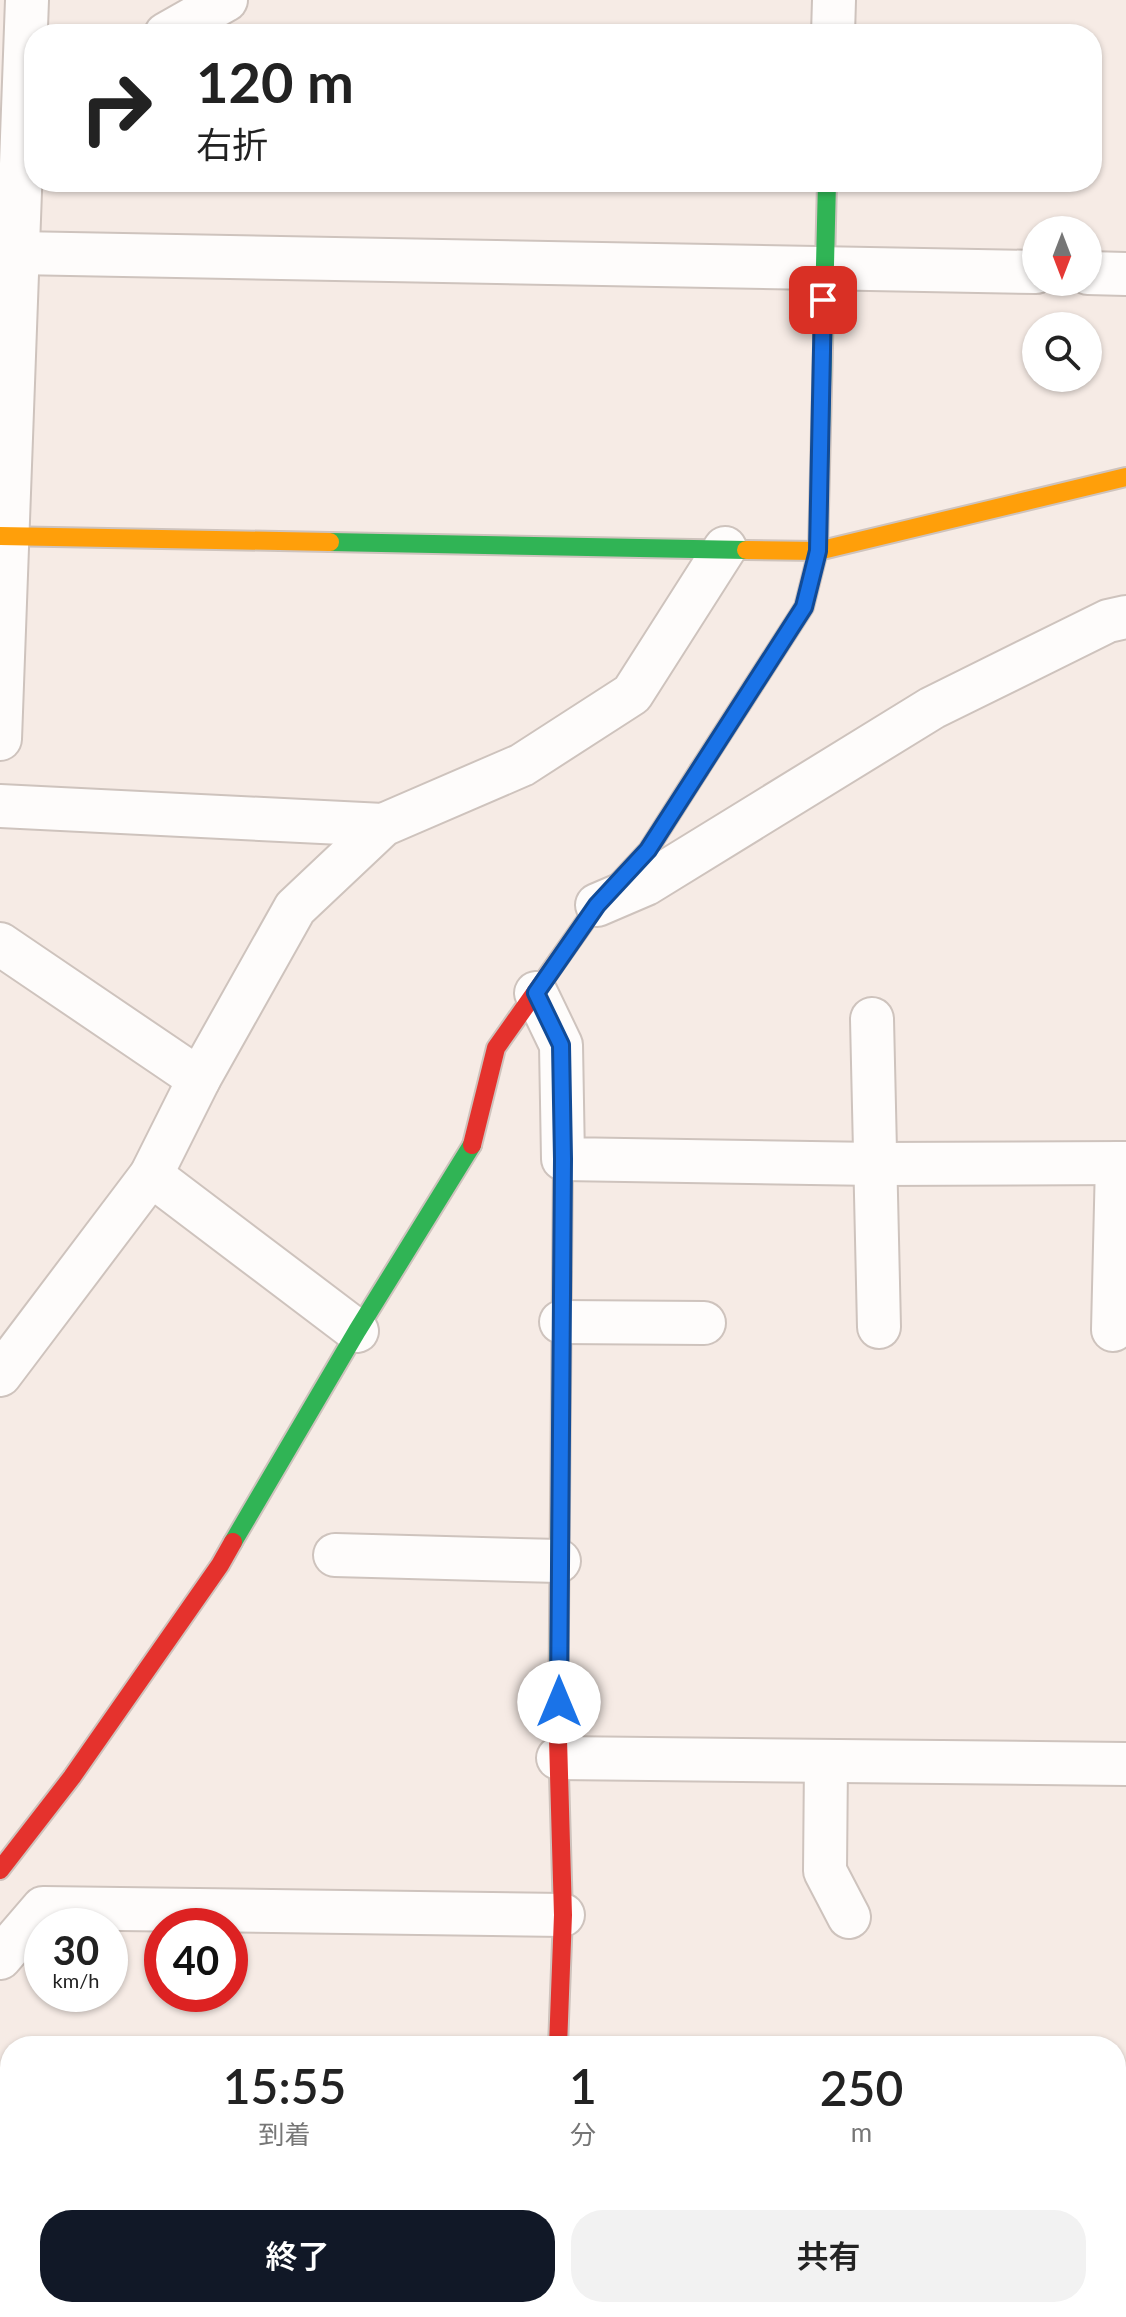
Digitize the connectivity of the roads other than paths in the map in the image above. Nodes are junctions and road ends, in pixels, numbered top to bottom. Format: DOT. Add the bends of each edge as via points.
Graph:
graph roads {
  1 [pos="27,0"];
  2 [pos="226,0"];
  3 [pos="834,0"];
  4 [pos="28,24"];
  5 [pos="184,24"];
  6 [pos="833,24"];
  7 [pos="24,144"];
  8 [pos="827,192"];
  9 [pos="17,253"];
  10 [pos="824,269"];
  11 [pos="1022,272"];
  12 [pos="1102,273"];
  13 [pos="1126,274"];
  14 [pos="1126,477"];
  15 [pos="4,536"];
  16 [pos="725,548"];
  17 [pos="818,551"];
  18 [pos="1126,617"];
  19 [pos="0,739"];
  20 [pos="0,806"];
  21 [pos="383,825"];
  22 [pos="597,905"];
  23 [pos="0,944"];
  24 [pos="536,993"];
  25 [pos="872,1019"];
  26 [pos="199,1079"];
  27 [pos="563,1159"];
  28 [pos="1122,1163"];
  29 [pos="876,1164"];
  30 [pos="151,1175"];
  31 [pos="561,1322"];
  32 [pos="704,1323"];
  33 [pos="879,1327"];
  34 [pos="1113,1330"];
  35 [pos="357,1331"];
  36 [pos="7,1350"];
  37 [pos="335,1555"];
  38 [pos="559,1561"];
  39 [pos="558,1758"];
  40 [pos="826,1761"];
  41 [pos="1126,1764"];
  42 [pos="0,1870"];
  43 [pos="563,1915"];
  44 [pos="849,1917"];
  45 [pos="0,1958"];
  46 [pos="558,2036"];
  1 -- 4 [label="street"];
  2 -- 5 [label="street"];
  3 -- 6 [label="street"];
  7 -- 9 [label="street"];
  8 -- 10 [label="street"];
  9 -- 10 [label="street"];
  9 -- 15 [label="street"];
  10 -- 11 [label="street"];
  10 -- 17 [label="street"];
  12 -- 13 [label="street"];
  14 -- 17 [label="street"];
  15 -- 16 [label="street"];
  15 -- 19 [label="street"];
  16 -- 17 [label="street"];
  16 -- 21 [label="street" via="632,694 522,765"];
  17 -- 22 [label="street" via="804,607 648,850"];
  18 -- 22 [label="street" via="1108,621 932,708 646,884"];
  20 -- 21 [label="street"];
  21 -- 26 [label="street" via="295,908"];
  22 -- 24 [label="street"];
  23 -- 26 [label="street"];
  24 -- 27 [label="street" via="561,1045"];
  24 -- 35 [label="street" via="496,1048 471,1150"];
  25 -- 29 [label="street"];
  26 -- 30 [label="street"];
  27 -- 29 [label="street"];
  27 -- 31 [label="street"];
  28 -- 29 [label="street"];
  28 -- 34 [label="street"];
  29 -- 33 [label="street"];
  30 -- 35 [label="street"];
  30 -- 36 [label="street"];
  31 -- 32 [label="street"];
  31 -- 38 [label="street"];
  35 -- 42 [label="street" via="220,1565"];
  37 -- 38 [label="street"];
  38 -- 39 [label="street"];
  39 -- 40 [label="street"];
  39 -- 43 [label="street"];
  40 -- 41 [label="street"];
  40 -- 44 [label="street" via="825,1871"];
  43 -- 45 [label="street" via="43,1908"];
  43 -- 46 [label="street"];
}
